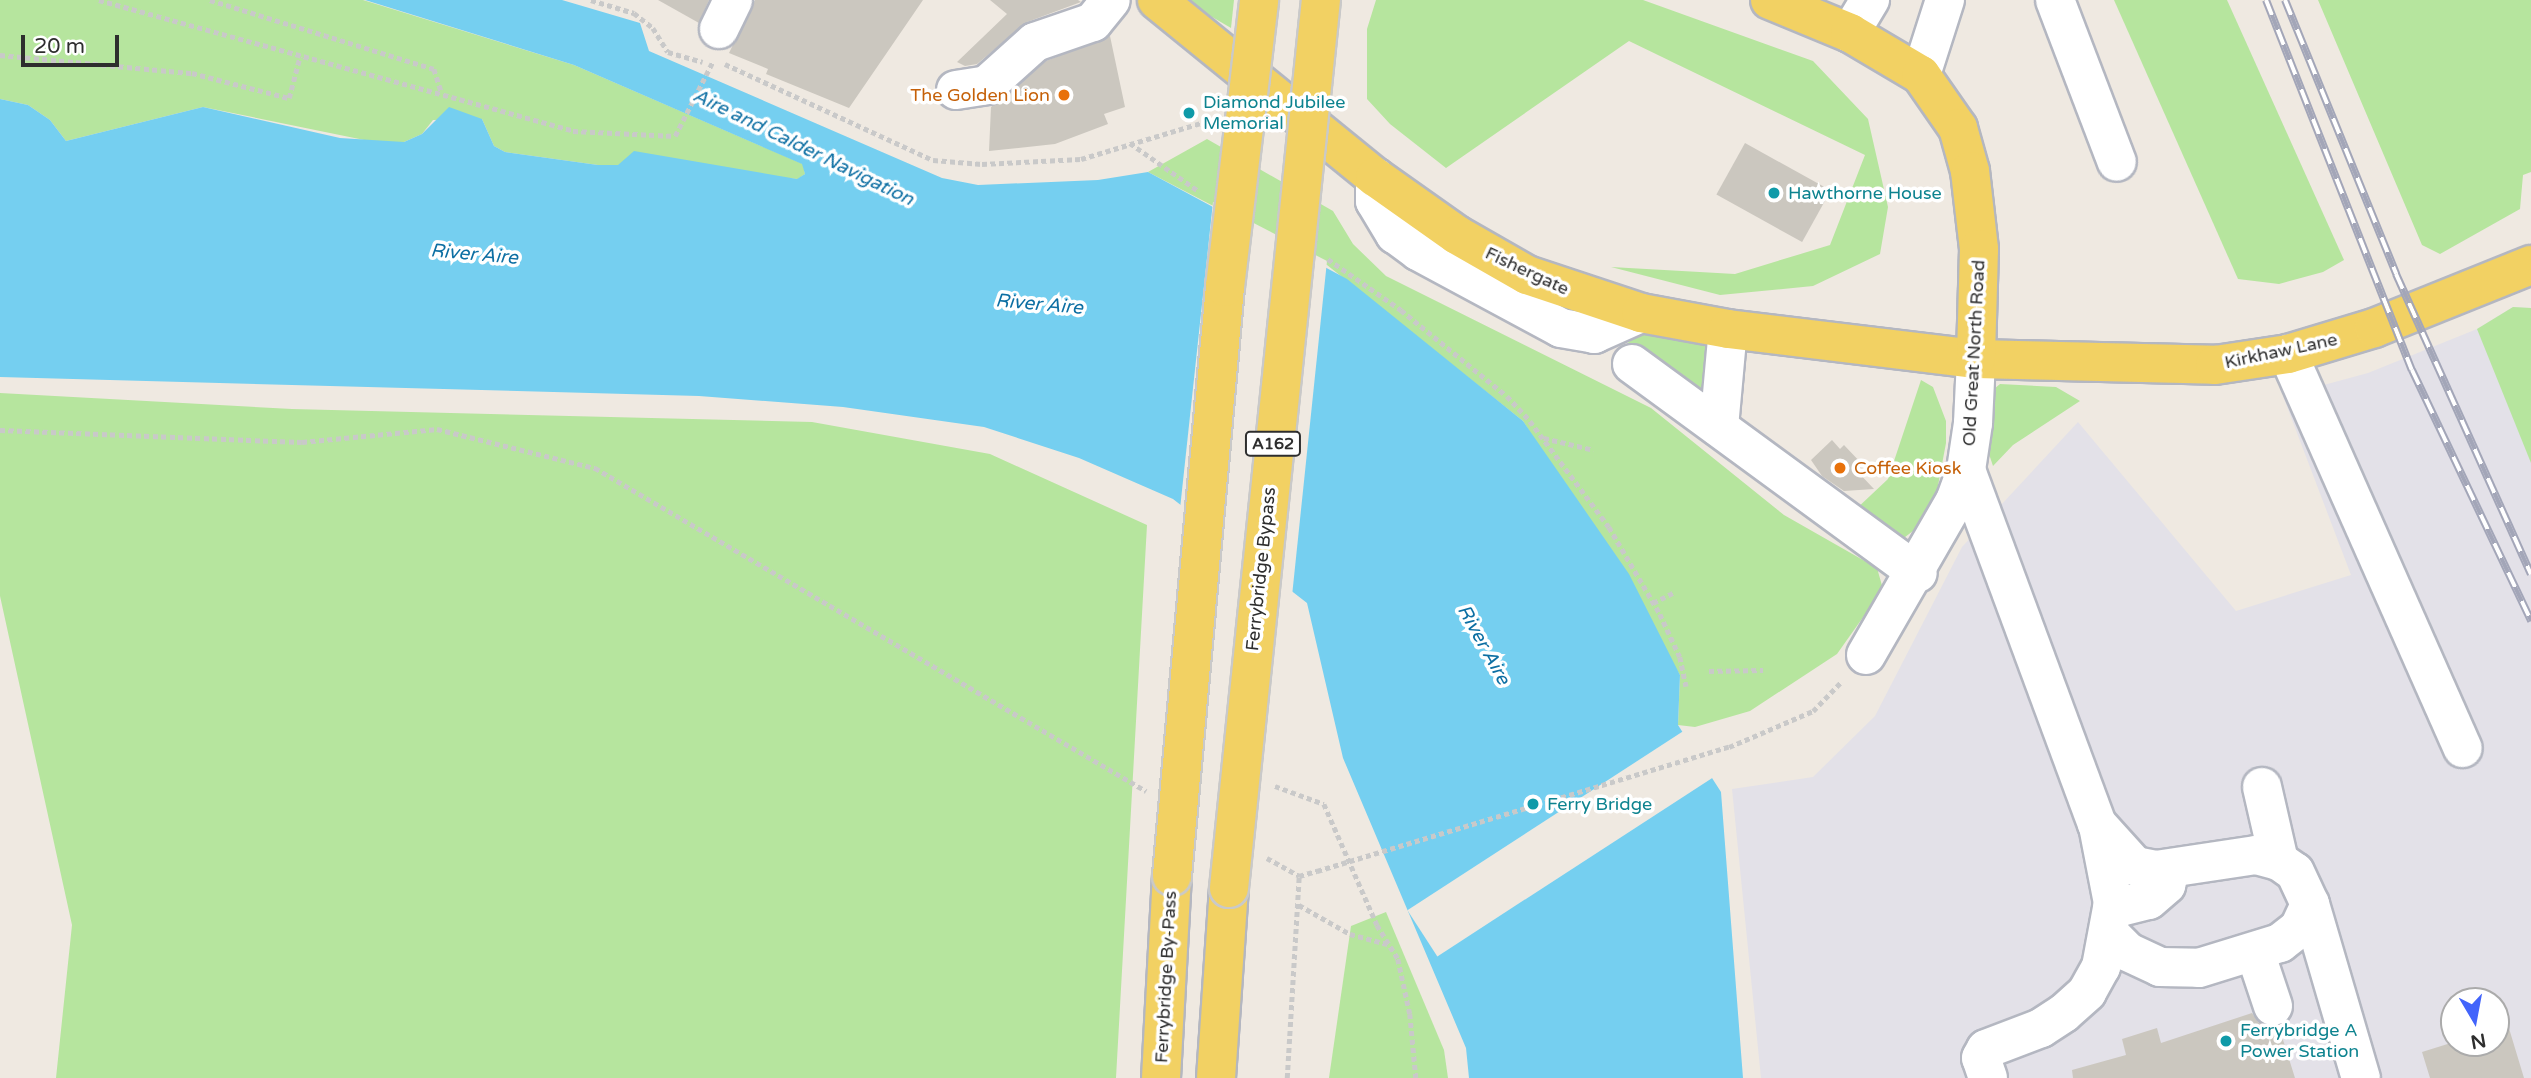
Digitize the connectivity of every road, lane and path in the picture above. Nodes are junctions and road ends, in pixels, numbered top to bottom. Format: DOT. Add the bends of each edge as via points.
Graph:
graph roads {
  1 [pos="99,0"];
  2 [pos="210,0"];
  3 [pos="591,0"];
  4 [pos="1111,0"];
  5 [pos="1157,0"];
  6 [pos="1259,0"];
  7 [pos="1321,0"];
  8 [pos="1770,0"];
  9 [pos="1870,0"];
  10 [pos="1945,0"];
  11 [pos="2055,0"];
  12 [pos="1850,33"];
  13 [pos="0,55"];
  14 [pos="300,56"];
  15 [pos="709,66"];
  16 [pos="1921,75"];
  17 [pos="956,90"];
  18 [pos="441,92"];
  19 [pos="1214,120"];
  20 [pos="1130,143"];
  21 [pos="2117,162"];
  22 [pos="1213,199"];
  23 [pos="1321,256"];
  24 [pos="2531,265"];
  25 [pos="1728,329"];
  26 [pos="2288,354"];
  27 [pos="1976,359"];
  28 [pos="1632,364"];
  29 [pos="1719,427"];
  30 [pos="0,430"];
  31 [pos="1544,438"];
  32 [pos="1594,450"];
  33 [pos="1966,470"];
  34 [pos="1918,573"];
  35 [pos="1675,592"];
  36 [pos="1653,603"];
  37 [pos="1867,654"];
  38 [pos="1763,670"];
  39 [pos="1709,671"];
  40 [pos="1686,686"];
  41 [pos="2463,748"];
  42 [pos="1268,784"];
  43 [pos="2262,787"];
  44 [pos="1153,795"];
  45 [pos="2097,824"];
  46 [pos="1256,852"];
  47 [pos="2279,861"];
  48 [pos="2170,869"];
  49 [pos="1300,876"];
  50 [pos="2310,904"];
  51 [pos="1299,905"];
  52 [pos="2111,922"];
  53 [pos="1389,944"];
  54 [pos="2255,952"];
  55 [pos="2273,1006"];
  56 [pos="1161,1078"];
  57 [pos="1216,1078"];
  58 [pos="1287,1078"];
  59 [pos="1416,1078"];
  60 [pos="1987,1078"];
  61 [pos="2361,1078"];
  1 -- 14 [label="path"];
  2 -- 18 [label="path" via="434,69"];
  3 -- 20 [label="path" via="635,13 653,28 668,52 697,64 714,59 933,160 982,164 1081,159"];
  4 -- 17 [label="street" via="1093,22 1035,42 987,85"];
  5 -- 25 [label="main road, Fishergate" via="1375,177 1527,275 1641,313"];
  6 -- 56 [label="main road, Ferrybridge By-Pass, bridge" via="1224,287 1172,876"];
  7 -- 57 [label="main road, Ferrybridge Bypass / A162, bridge" via="1229,888"];
  8 -- 12 [label="main road"];
  9 -- 12 [label="street"];
  10 -- 16 [label="street"];
  11 -- 21 [label="street"];
  12 -- 16 [label="main road"];
  13 -- 14 [label="path" via="192,73 289,98"];
  14 -- 18 [label="path" via="375,79"];
  15 -- 18 [label="path" via="683,125 675,136 657,138 573,131"];
  16 -- 27 [label="main road, Old Great North Road" via="1958,128 1970,171 1979,249"];
  19 -- 20 [label="path"];
  20 -- 22 [label="path"];
  23 -- 31 [label="path" via="1401,310 1507,396"];
  24 -- 26 [label="main road, Kirkhaw Lane" via="2386,324"];
  25 -- 27 [label="main road, Fishergate"];
  25 -- 29 [label="street"];
  26 -- 27 [label="main road, Kirkhaw Lane" via="2168,367"];
  26 -- 41 [label="street"];
  27 -- 33 [label="street, Old Great North Road"];
  28 -- 29 [label="street"];
  29 -- 34 [label="street"];
  30 -- 44 [label="path" via="302,442 437,429 595,468"];
  31 -- 32 [label="path"];
  31 -- 36 [label="path" via="1609,527"];
  33 -- 34 [label="street, Old Great North Road"];
  33 -- 45 [label="street"];
  34 -- 37 [label="street, Old Great North Road"];
  35 -- 36 [label="path"];
  36 -- 40 [label="path" via="1680,657"];
  37 -- 49 [label="path, bridge" via="1813,711 1729,747"];
  38 -- 39 [label="path"];
  42 -- 53 [label="path" via="1324,804"];
  43 -- 47 [label="street"];
  45 -- 48 [label="street" via="2135,866"];
  45 -- 52 [label="street"];
  46 -- 49 [label="path"];
  47 -- 48 [label="street" via="2256,855"];
  47 -- 50 [label="street" via="2295,872"];
  48 -- 52 [label="street" via="2166,885"];
  49 -- 51 [label="path"];
  50 -- 54 [label="street" via="2299,928 2280,943"];
  50 -- 61 [label="street"];
  51 -- 53 [label="path" via="1350,934"];
  51 -- 58 [label="path"];
  52 -- 54 [label="street" via="2128,952 2160,967 2199,968"];
  52 -- 60 [label="street" via="2101,967 2087,992 2041,1028 1986,1049 1981,1058"];
  53 -- 59 [label="path" via="1398,959 1410,1014"];
  54 -- 55 [label="street"];
}
